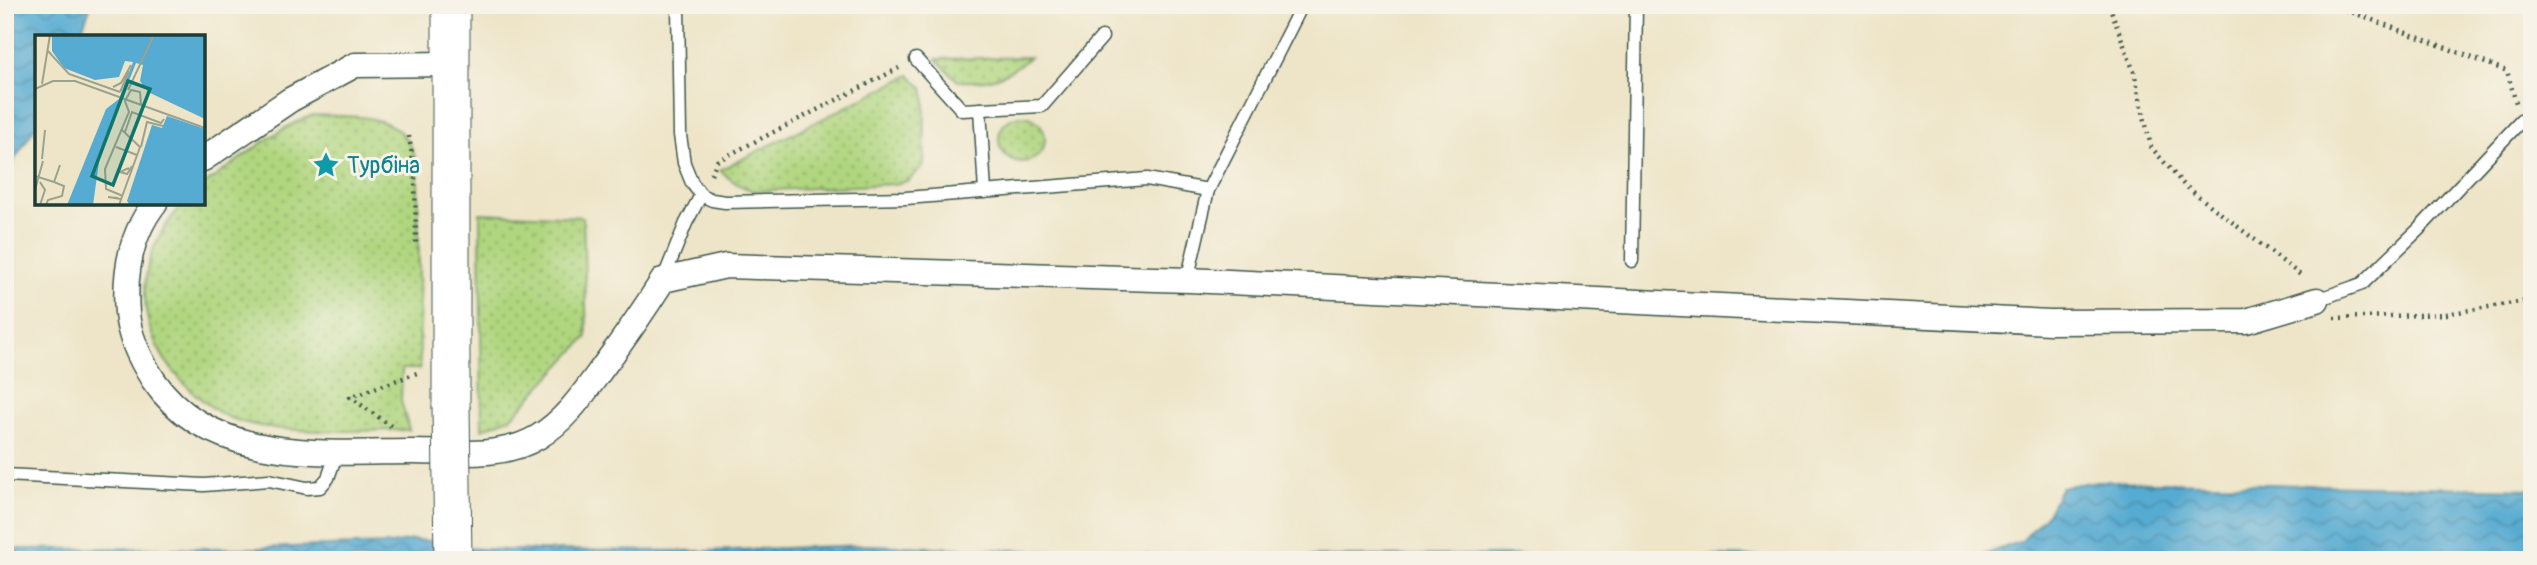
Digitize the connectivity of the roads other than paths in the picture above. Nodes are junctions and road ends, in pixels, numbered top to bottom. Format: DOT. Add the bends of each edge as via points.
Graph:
graph roads {
  1 [pos="451,5"];
  2 [pos="678,5"];
  3 [pos="1302,5"];
  4 [pos="1636,5"];
  5 [pos="1102,37"];
  6 [pos="916,60"];
  7 [pos="453,64"];
  8 [pos="980,108"];
  9 [pos="2526,120"];
  10 [pos="205,158"];
  11 [pos="1208,190"];
  12 [pos="985,192"];
  13 [pos="701,195"];
  14 [pos="154,205"];
  15 [pos="1632,261"];
  16 [pos="663,280"];
  17 [pos="1189,280"];
  18 [pos="2320,301"];
  19 [pos="337,452"];
  20 [pos="5,475"];
  21 [pos="453,560"];
  1 -- 7 [label="main road"];
  2 -- 13 [label="lane" via="684,163"];
  3 -- 11 [label="lane"];
  4 -- 15 [label="lane"];
  5 -- 8 [label="lane" via="1042,106"];
  6 -- 8 [label="lane" via="962,110"];
  7 -- 10 [label="street" via="355,65 290,100"];
  7 -- 21 [label="main road, bridge"];
  8 -- 12 [label="lane"];
  9 -- 18 [label="lane" via="2362,284"];
  11 -- 12 [label="lane" via="1147,179"];
  11 -- 17 [label="lane"];
  12 -- 13 [label="lane" via="725,202"];
  13 -- 16 [label="lane"];
  14 -- 19 [label="street" via="133,242 125,285 128,327 143,364 164,394 189,418 224,437 294,452"];
  16 -- 17 [label="street" via="726,267"];
  16 -- 19 [label="street" via="576,404 538,437 498,452"];
  17 -- 18 [label="street" via="2050,322 2246,321"];
  19 -- 20 [label="lane" via="328,478 320,487 307,488 269,480 204,485"];
}
